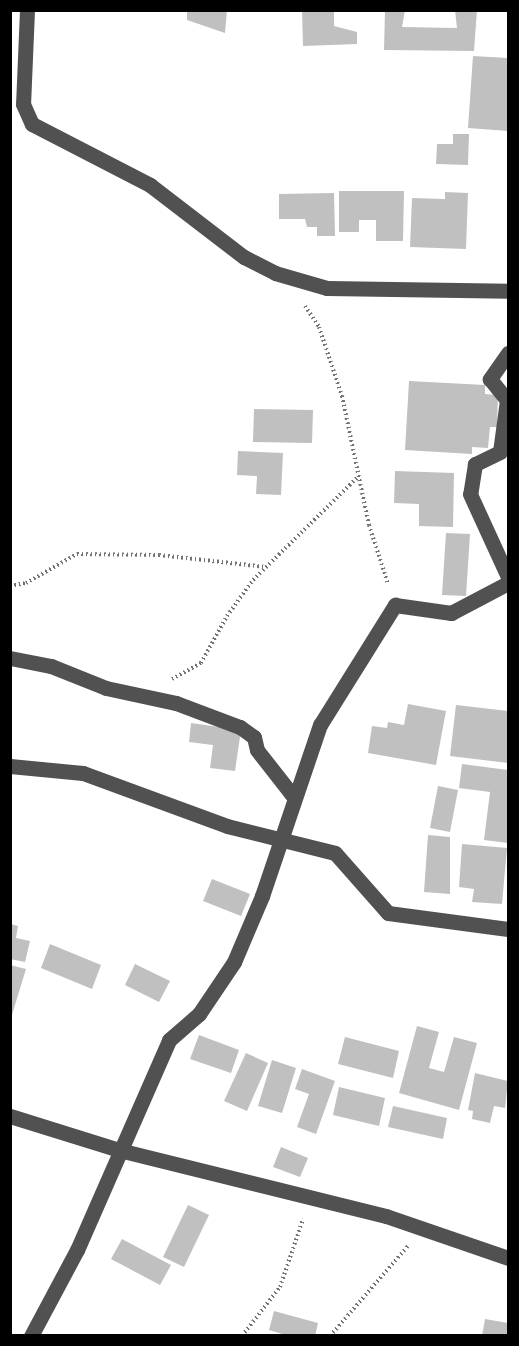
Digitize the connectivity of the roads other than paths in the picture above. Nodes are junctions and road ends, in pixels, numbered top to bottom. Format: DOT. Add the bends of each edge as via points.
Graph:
graph roads {
  1 [pos="27,10"];
  2 [pos="508,291"];
  3 [pos="508,353"];
  4 [pos="508,577"];
  5 [pos="508,583"];
  6 [pos="10,658"];
  7 [pos="10,766"];
  8 [pos="293,796"];
  9 [pos="278,839"];
  10 [pos="508,929"];
  11 [pos="10,1116"];
  12 [pos="119,1150"];
  13 [pos="508,1258"];
  14 [pos="31,1335"];
  1 -- 2 [label="street" via="22,98 25,115 32,124 150,185 244,257 275,273 327,288"];
  3 -- 4 [label="street" via="490,379 507,400 500,452 475,464 470,494"];
  5 -- 8 [label="street" via="451,613 395,605 320,725"];
  6 -- 8 [label="street" via="51,666 106,688 176,703 240,727 254,737 257,750"];
  7 -- 9 [label="street" via="83,773 216,822"];
  8 -- 9 [label="street"];
  9 -- 10 [label="street" via="335,853 388,913"];
  9 -- 12 [label="street" via="262,896 234,962 199,1014 169,1040"];
  11 -- 12 [label="street"];
  12 -- 13 [label="street" via="313,1196"];
  12 -- 14 [label="street" via="77,1250"];
}
